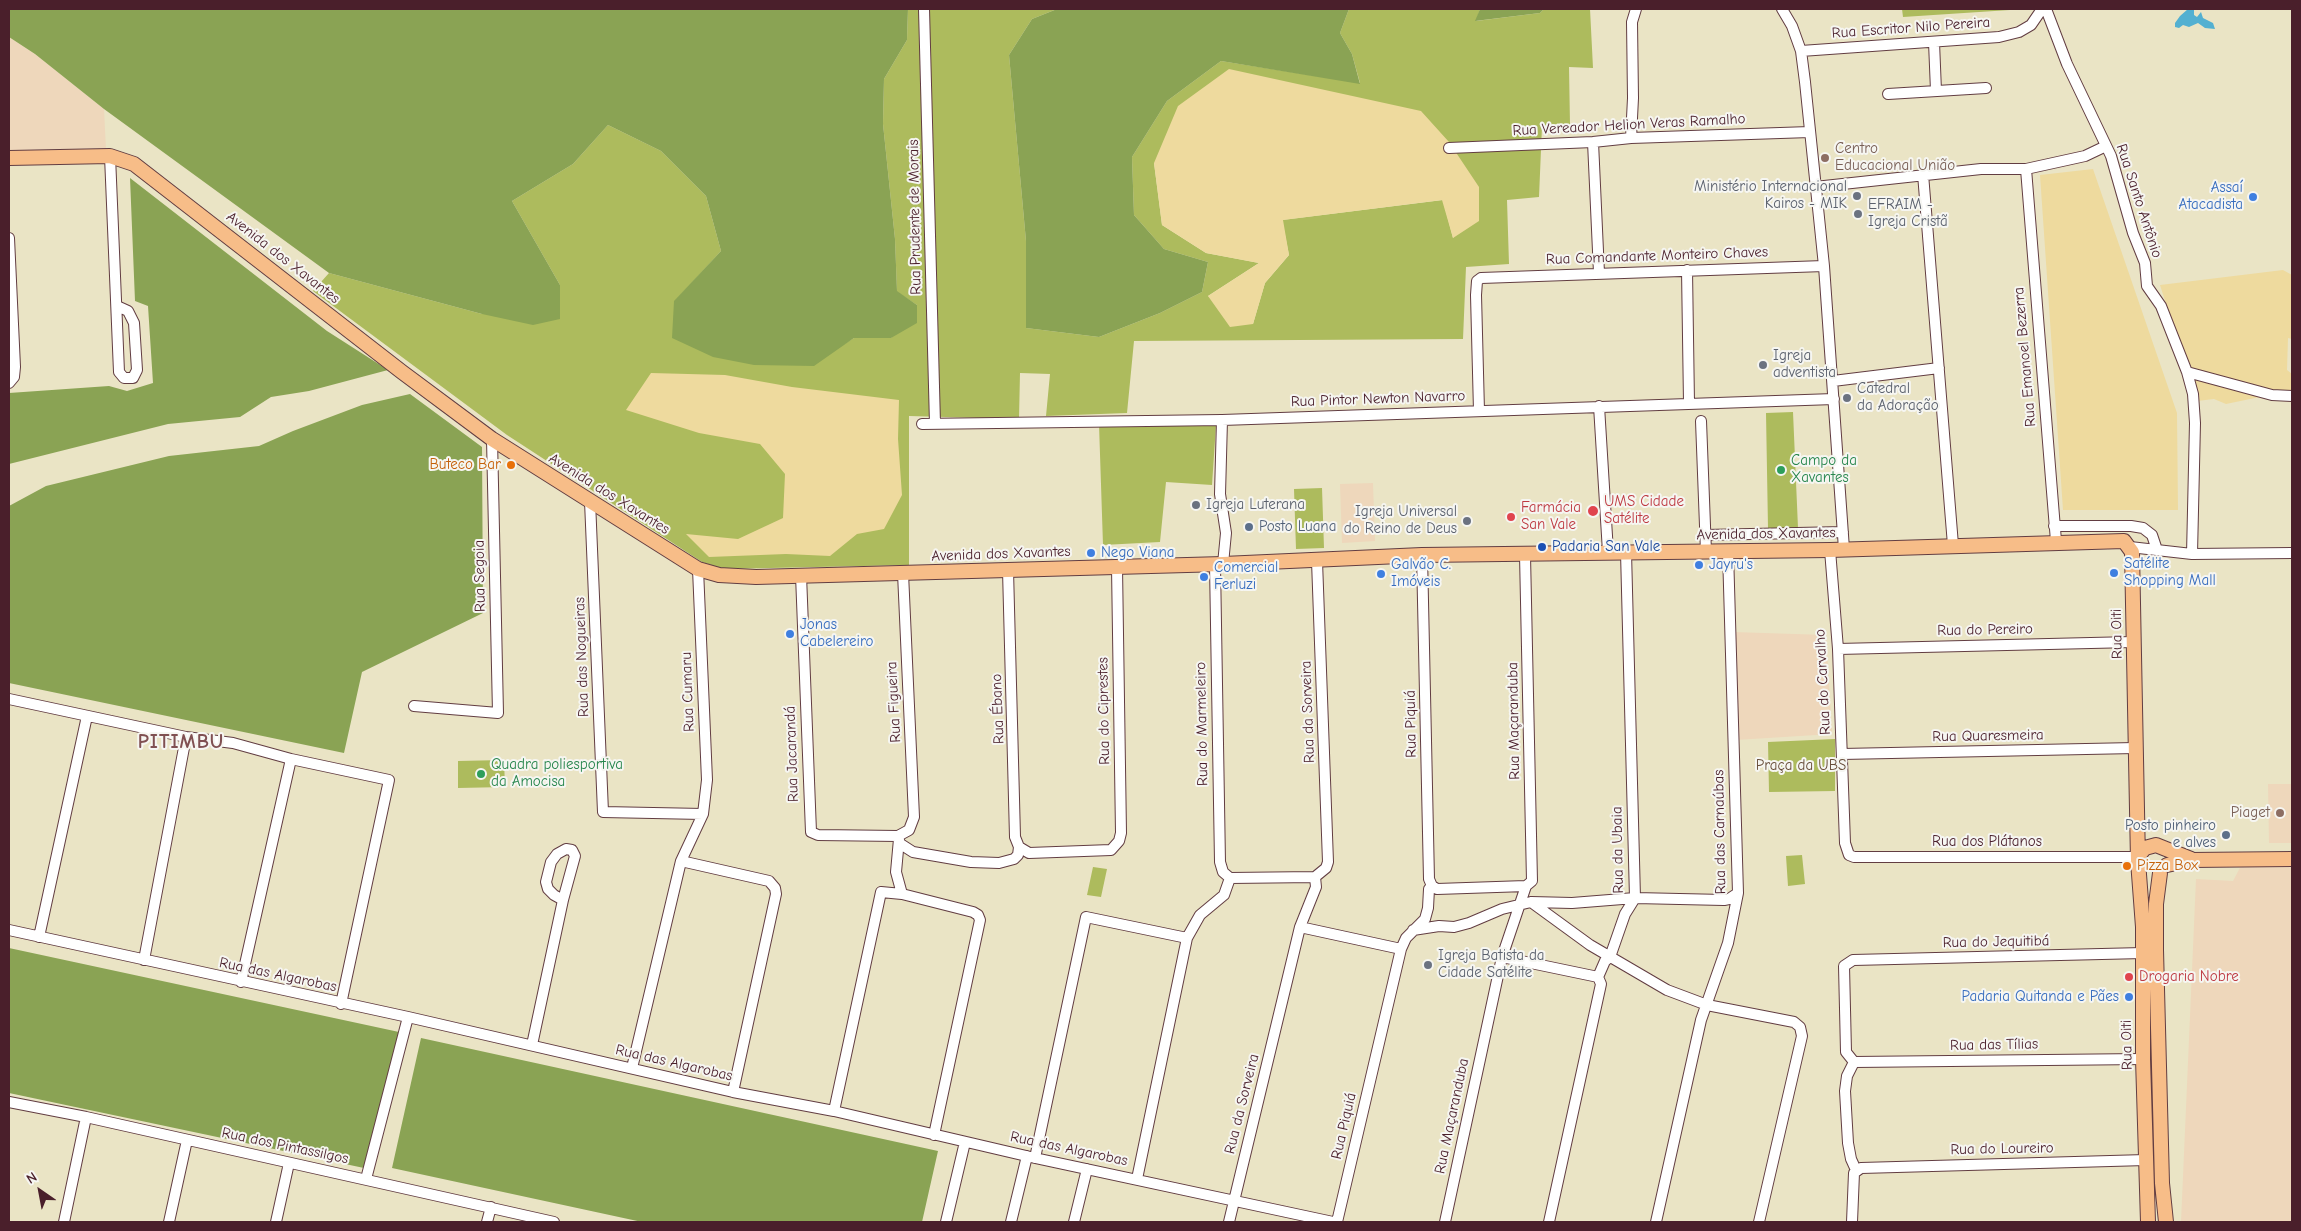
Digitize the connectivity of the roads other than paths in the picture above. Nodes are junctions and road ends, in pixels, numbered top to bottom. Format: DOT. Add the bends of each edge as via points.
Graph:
graph roads {
  1 [pos="924,9"];
  2 [pos="1636,9"];
  3 [pos="1782,9"];
  4 [pos="2042,9"];
  5 [pos="2046,9"];
  6 [pos="1934,42"];
  7 [pos="1801,51"];
  8 [pos="1986,88"];
  9 [pos="1936,91"];
  10 [pos="1888,94"];
  11 [pos="1810,132"];
  12 [pos="1631,138"];
  13 [pos="1593,142"];
  14 [pos="2106,146"];
  15 [pos="1449,148"];
  16 [pos="110,156"];
  17 [pos="9,158"];
  18 [pos="2026,170"];
  19 [pos="1923,174"];
  20 [pos="1816,187"];
  21 [pos="9,238"];
  22 [pos="1824,266"];
  23 [pos="1687,270"];
  24 [pos="1599,273"];
  25 [pos="117,306"];
  26 [pos="1939,368"];
  27 [pos="2187,372"];
  28 [pos="1833,381"];
  29 [pos="9,383"];
  30 [pos="2292,396"];
  31 [pos="1834,399"];
  32 [pos="1689,403"];
  33 [pos="1599,406"];
  34 [pos="1479,411"];
  35 [pos="1222,420"];
  36 [pos="1701,421"];
  37 [pos="922,424"];
  38 [pos="935,424"];
  39 [pos="492,439"];
  40 [pos="590,501"];
  41 [pos="2054,526"];
  42 [pos="1843,532"];
  43 [pos="1744,534"];
  44 [pos="1771,534"];
  45 [pos="1705,535"];
  46 [pos="2056,541"];
  47 [pos="1953,545"];
  48 [pos="2128,545"];
  49 [pos="1837,549"];
  50 [pos="2157,550"];
  51 [pos="1744,551"];
  52 [pos="1771,551"];
  53 [pos="1608,552"];
  54 [pos="1626,552"];
  55 [pos="1706,552"];
  56 [pos="1728,552"];
  57 [pos="2292,553"];
  58 [pos="2192,554"];
  59 [pos="1525,555"];
  60 [pos="1422,556"];
  61 [pos="1317,561"];
  62 [pos="1219,564"];
  63 [pos="1117,567"];
  64 [pos="698,569"];
  65 [pos="1008,570"];
  66 [pos="903,573"];
  67 [pos="801,575"];
  68 [pos="2134,642"];
  69 [pos="1838,648"];
  70 [pos="9,698"];
  71 [pos="414,706"];
  72 [pos="87,716"];
  73 [pos="186,737"];
  74 [pos="2136,748"];
  75 [pos="1842,754"];
  76 [pos="291,759"];
  77 [pos="703,814"];
  78 [pos="2138,816"];
  79 [pos="909,830"];
  80 [pos="899,840"];
  81 [pos="1844,843"];
  82 [pos="1019,847"];
  83 [pos="2158,847"];
  84 [pos="2292,859"];
  85 [pos="2139,860"];
  86 [pos="2191,860"];
  87 [pos="681,861"];
  88 [pos="2164,869"];
  89 [pos="1315,877"];
  90 [pos="1230,878"];
  91 [pos="1528,885"];
  92 [pos="1434,888"];
  93 [pos="1738,893"];
  94 [pos="902,894"];
  95 [pos="1635,898"];
  96 [pos="563,900"];
  97 [pos="1531,902"];
  98 [pos="1520,904"];
  99 [pos="1300,928"];
  100 [pos="9,930"];
  101 [pos="1413,930"];
  102 [pos="39,936"];
  103 [pos="1187,938"];
  104 [pos="1401,949"];
  105 [pos="2143,953"];
  106 [pos="1502,957"];
  107 [pos="1610,957"];
  108 [pos="144,960"];
  109 [pos="1598,977"];
  110 [pos="242,982"];
  111 [pos="341,1004"];
  112 [pos="1707,1004"];
  113 [pos="408,1017"];
  114 [pos="532,1045"];
  115 [pos="1851,1059"];
  116 [pos="2143,1059"];
  117 [pos="632,1068"];
  118 [pos="733,1092"];
  119 [pos="9,1102"];
  120 [pos="834,1111"];
  121 [pos="86,1117"];
  122 [pos="934,1135"];
  123 [pos="187,1140"];
  124 [pos="965,1142"];
  125 [pos="1031,1157"];
  126 [pos="2146,1160"];
  127 [pos="288,1163"];
  128 [pos="1087,1169"];
  129 [pos="1857,1170"];
  130 [pos="366,1179"];
  131 [pos="1137,1179"];
  132 [pos="1234,1201"];
  133 [pos="491,1207"];
  134 [pos="64,1222"];
  135 [pos="169,1222"];
  136 [pos="276,1222"];
  137 [pos="487,1222"];
  138 [pos="554,1222"];
  139 [pos="946,1222"];
  140 [pos="1011,1222"];
  141 [pos="1074,1222"];
  142 [pos="1230,1222"];
  143 [pos="1325,1222"];
  144 [pos="1337,1222"];
  145 [pos="1445,1222"];
  146 [pos="1549,1222"];
  147 [pos="1656,1222"];
  148 [pos="1759,1222"];
  149 [pos="1852,1222"];
  150 [pos="2148,1222"];
  151 [pos="2166,1222"];
  1 -- 38 [label="street, Rua Prudente de Morais"];
  2 -- 12 [label="street" via="1632,22"];
  3 -- 7 [label="street, Rua do Carvalho"];
  4 -- 6 [label="street, Rua Escritor Nilo Pereira" via="2031,25 2018,32 1999,37"];
  5 -- 14 [label="street, Rua Santo Antônio" via="2067,64"];
  6 -- 7 [label="street, Rua Escritor Nilo Pereira"];
  6 -- 9 [label="street"];
  7 -- 11 [label="street, Rua do Carvalho"];
  8 -- 9 [label="street"];
  9 -- 10 [label="street"];
  11 -- 12 [label="street, Rua Vereador Helion Veras Ramalho"];
  11 -- 20 [label="street, Rua do Carvalho"];
  12 -- 13 [label="street, Rua Vereador Helion Veras Ramalho"];
  13 -- 15 [label="street, Rua Vereador Helion Veras Ramalho"];
  13 -- 24 [label="street"];
  14 -- 18 [label="street" via="2085,156"];
  14 -- 27 [label="street, Rua Santo Antônio" via="2133,233 2144,257 2147,286 2161,306"];
  16 -- 17 [label="main road, Avenida dos Xavantes"];
  16 -- 25 [label="street"];
  16 -- 39 [label="main road, Avenida dos Xavantes" via="134,164 159,181"];
  18 -- 19 [label="street" via="1981,169"];
  18 -- 41 [label="street, Rua Emanoel Bezerra"];
  19 -- 20 [label="street"];
  19 -- 26 [label="street"];
  20 -- 22 [label="street, Rua do Carvalho"];
  21 -- 29 [label="street" via="15,367 14,377"];
  22 -- 23 [label="street, Rua Comandante Monteiro Chaves"];
  22 -- 28 [label="street, Rua do Carvalho"];
  23 -- 24 [label="street, Rua Comandante Monteiro Chaves"];
  23 -- 32 [label="street"];
  24 -- 34 [label="street, Rua Comandante Monteiro Chaves" via="1480,278 1476,287"];
  25 -- 25 [label="street" via="128,311 134,323 137,370 132,378 124,378 119,372"];
  26 -- 28 [label="street"];
  26 -- 47 [label="street"];
  27 -- 30 [label="street" via="2272,394"];
  27 -- 58 [label="street, Rua Santo Antônio" via="2195,422"];
  28 -- 31 [label="street, Rua do Carvalho"];
  31 -- 32 [label="street, Rua Pintor Newton Navarro"];
  31 -- 42 [label="street, Rua do Carvalho"];
  32 -- 33 [label="street, Rua Pintor Newton Navarro"];
  33 -- 34 [label="street, Rua Pintor Newton Navarro"];
  33 -- 53 [label="street"];
  34 -- 35 [label="street, Rua Pintor Newton Navarro"];
  35 -- 38 [label="street, Rua Pintor Newton Navarro"];
  35 -- 62 [label="street, Rua do Marmeleiro" via="1220,494 1226,533"];
  36 -- 45 [label="street"];
  37 -- 38 [label="street, Rua Pintor Newton Navarro"];
  39 -- 40 [label="main road, Avenida dos Xavantes"];
  39 -- 71 [label="street, Rua Segoia" via="498,713"];
  40 -- 64 [label="main road, Avenida dos Xavantes"];
  40 -- 77 [label="street, Rua das Nogueiras" via="603,812"];
  41 -- 46 [label="street, Rua Emanoel Bezerra"];
  41 -- 50 [label="street" via="2142,528 2152,535"];
  42 -- 44 [label="street, Avenida dos Xavantes"];
  42 -- 49 [label="street, Rua do Carvalho"];
  43 -- 44 [label="street, Avenida dos Xavantes"];
  43 -- 45 [label="street, Avenida dos Xavantes"];
  43 -- 51 [label="street"];
  44 -- 52 [label="street"];
  45 -- 55 [label="street"];
  46 -- 47 [label="main road, Avenida dos Xavantes"];
  46 -- 48 [label="main road, Avenida dos Xavantes" via="2119,539"];
  47 -- 49 [label="main road, Avenida dos Xavantes"];
  48 -- 50 [label="street"];
  48 -- 68 [label="main road, Rua Oiti" via="2132,552"];
  49 -- 52 [label="main road, Avenida dos Xavantes"];
  49 -- 69 [label="street, Rua do Carvalho"];
  50 -- 58 [label="street"];
  51 -- 52 [label="main road, Avenida dos Xavantes"];
  51 -- 56 [label="main road, Avenida dos Xavantes"];
  53 -- 54 [label="main road, Avenida dos Xavantes"];
  53 -- 59 [label="main road, Avenida dos Xavantes"];
  54 -- 55 [label="main road, Avenida dos Xavantes"];
  54 -- 95 [label="street, Rua da Ubaia"];
  55 -- 56 [label="main road, Avenida dos Xavantes"];
  56 -- 93 [label="street, Rua das Carnaúbas"];
  57 -- 58 [label="street"];
  59 -- 60 [label="main road, Avenida dos Xavantes"];
  59 -- 91 [label="street, Rua Maçaranduba" via="1532,881"];
  60 -- 61 [label="main road, Avenida dos Xavantes"];
  60 -- 92 [label="street, Rua Piquiá" via="1429,879"];
  61 -- 62 [label="main road, Avenida dos Xavantes"];
  61 -- 89 [label="street, Rua da Sorveira" via="1328,862 1324,871"];
  62 -- 63 [label="main road, Avenida dos Xavantes"];
  62 -- 90 [label="street, Rua do Marmeleiro" via="1220,862 1223,872"];
  63 -- 65 [label="main road, Avenida dos Xavantes"];
  63 -- 82 [label="street, Rua do Ciprestes" via="1121,833 1111,850 1029,853"];
  64 -- 67 [label="main road, Avenida dos Xavantes" via="730,577"];
  64 -- 77 [label="street, Rua Cumaru" via="707,780"];
  65 -- 66 [label="main road, Avenida dos Xavantes"];
  65 -- 82 [label="street, Rua Ébano" via="1015,837"];
  66 -- 67 [label="main road, Avenida dos Xavantes"];
  66 -- 79 [label="street, Rua Figueira" via="914,817"];
  67 -- 80 [label="street, Rua Jacarandá" via="811,832 818,836"];
  68 -- 69 [label="street, Rua do Pereiro"];
  68 -- 74 [label="main road, Rua Oiti"];
  69 -- 75 [label="street, Rua do Carvalho"];
  70 -- 72 [label="street"];
  72 -- 73 [label="street"];
  72 -- 102 [label="street"];
  73 -- 76 [label="street" via="233,743"];
  73 -- 108 [label="street"];
  74 -- 75 [label="street, Rua Quaresmeira"];
  74 -- 78 [label="main road, Rua Oiti"];
  75 -- 81 [label="street, Rua do Carvalho"];
  76 -- 110 [label="street"];
  76 -- 111 [label="street" via="389,780"];
  77 -- 87 [label="street, Rua Cumaru"];
  78 -- 83 [label="main road, Rua Oiti"];
  78 -- 85 [label="main road, Rua Oiti"];
  79 -- 80 [label="street, Rua Jacarandá"];
  80 -- 82 [label="street" via="913,852 980,863 1014,859"];
  80 -- 94 [label="street" via="896,872"];
  81 -- 85 [label="street, Rua dos Plátanos" via="1849,855 1854,857"];
  83 -- 85 [label="main road" via="2145,848"];
  83 -- 86 [label="main road"];
  83 -- 88 [label="main road" via="2168,859"];
  84 -- 86 [label="main road"];
  85 -- 88 [label="main road" via="2145,873 2153,875"];
  85 -- 105 [label="main road, Rua Oiti"];
  86 -- 88 [label="main road"];
  87 -- 117 [label="street"];
  87 -- 118 [label="street" via="769,882 775,888"];
  88 -- 151 [label="main road, Rua Oiti" via="2156,904 2156,959 2162,1183"];
  89 -- 90 [label="street"];
  89 -- 99 [label="street, Rua da Sorveira" via="1316,887"];
  90 -- 103 [label="street" via="1224,896 1200,915"];
  91 -- 92 [label="street"];
  91 -- 98 [label="street, Rua Maçaranduba"];
  92 -- 101 [label="street, Rua Piquiá" via="1428,894 1427,913"];
  93 -- 95 [label="street" via="1724,900"];
  93 -- 112 [label="street, Rua das Carnaúbas" via="1728,943"];
  94 -- 120 [label="street" via="881,892"];
  94 -- 122 [label="street" via="972,912 978,915 980,925"];
  95 -- 97 [label="street" via="1572,903"];
  95 -- 107 [label="street, Rua da Ubaia" via="1625,914"];
  96 -- 96 [label="street" via="575,856 572,850 566,849 551,862 546,882 548,889"];
  96 -- 114 [label="street"];
  97 -- 98 [label="street"];
  97 -- 107 [label="street"];
  98 -- 101 [label="street" via="1454,927"];
  98 -- 106 [label="street, Rua Maçaranduba"];
  99 -- 104 [label="street"];
  99 -- 132 [label="street, Rua da Sorveira"];
  100 -- 102 [label="street, Rua das Algarobas"];
  101 -- 104 [label="street, Rua Piquiá"];
  102 -- 108 [label="street, Rua das Algarobas"];
  103 -- 125 [label="street" via="1086,917"];
  103 -- 131 [label="street"];
  104 -- 144 [label="street, Rua Piquiá"];
  105 -- 115 [label="street, Rua do Jequitibá" via="1849,961 1844,966 1846,1052"];
  105 -- 116 [label="main road, Rua Oiti"];
  106 -- 109 [label="street"];
  106 -- 145 [label="street, Rua Maçaranduba"];
  107 -- 109 [label="street, Rua da Ubaia"];
  107 -- 112 [label="street" via="1659,986"];
  108 -- 110 [label="street, Rua das Algarobas"];
  109 -- 146 [label="street, Rua da Ubaia" via="1601,984"];
  110 -- 111 [label="street, Rua das Algarobas"];
  111 -- 113 [label="street, Rua das Algarobas"];
  112 -- 147 [label="street, Rua das Carnaúbas"];
  112 -- 148 [label="street" via="1798,1024 1802,1031"];
  113 -- 114 [label="street, Rua das Algarobas"];
  113 -- 130 [label="street"];
  114 -- 117 [label="street, Rua das Algarobas"];
  115 -- 116 [label="street, Rua das Tílias"];
  115 -- 129 [label="street" via="1845,1091 1848,1143"];
  116 -- 126 [label="main road, Rua Oiti"];
  117 -- 118 [label="street, Rua das Algarobas"];
  118 -- 120 [label="street, Rua das Algarobas"];
  119 -- 121 [label="street, Rua dos Pintassilgos"];
  120 -- 122 [label="street, Rua das Algarobas"];
  121 -- 123 [label="street, Rua dos Pintassilgos"];
  121 -- 134 [label="street"];
  122 -- 124 [label="street, Rua das Algarobas"];
  123 -- 127 [label="street, Rua dos Pintassilgos"];
  123 -- 135 [label="street"];
  124 -- 125 [label="street, Rua das Algarobas"];
  124 -- 139 [label="street"];
  125 -- 128 [label="street, Rua das Algarobas"];
  125 -- 140 [label="street"];
  126 -- 129 [label="street, Rua do Loureiro"];
  126 -- 150 [label="main road, Rua Oiti"];
  127 -- 130 [label="street, Rua dos Pintassilgos"];
  127 -- 136 [label="street"];
  128 -- 131 [label="street, Rua das Algarobas"];
  128 -- 141 [label="street"];
  129 -- 149 [label="street"];
  130 -- 133 [label="street, Rua dos Pintassilgos"];
  131 -- 132 [label="street, Rua das Algarobas"];
  132 -- 142 [label="street, Rua da Sorveira"];
  132 -- 143 [label="street, Rua das Algarobas"];
  133 -- 137 [label="street"];
  133 -- 138 [label="street, Rua dos Pintassilgos"];
}
